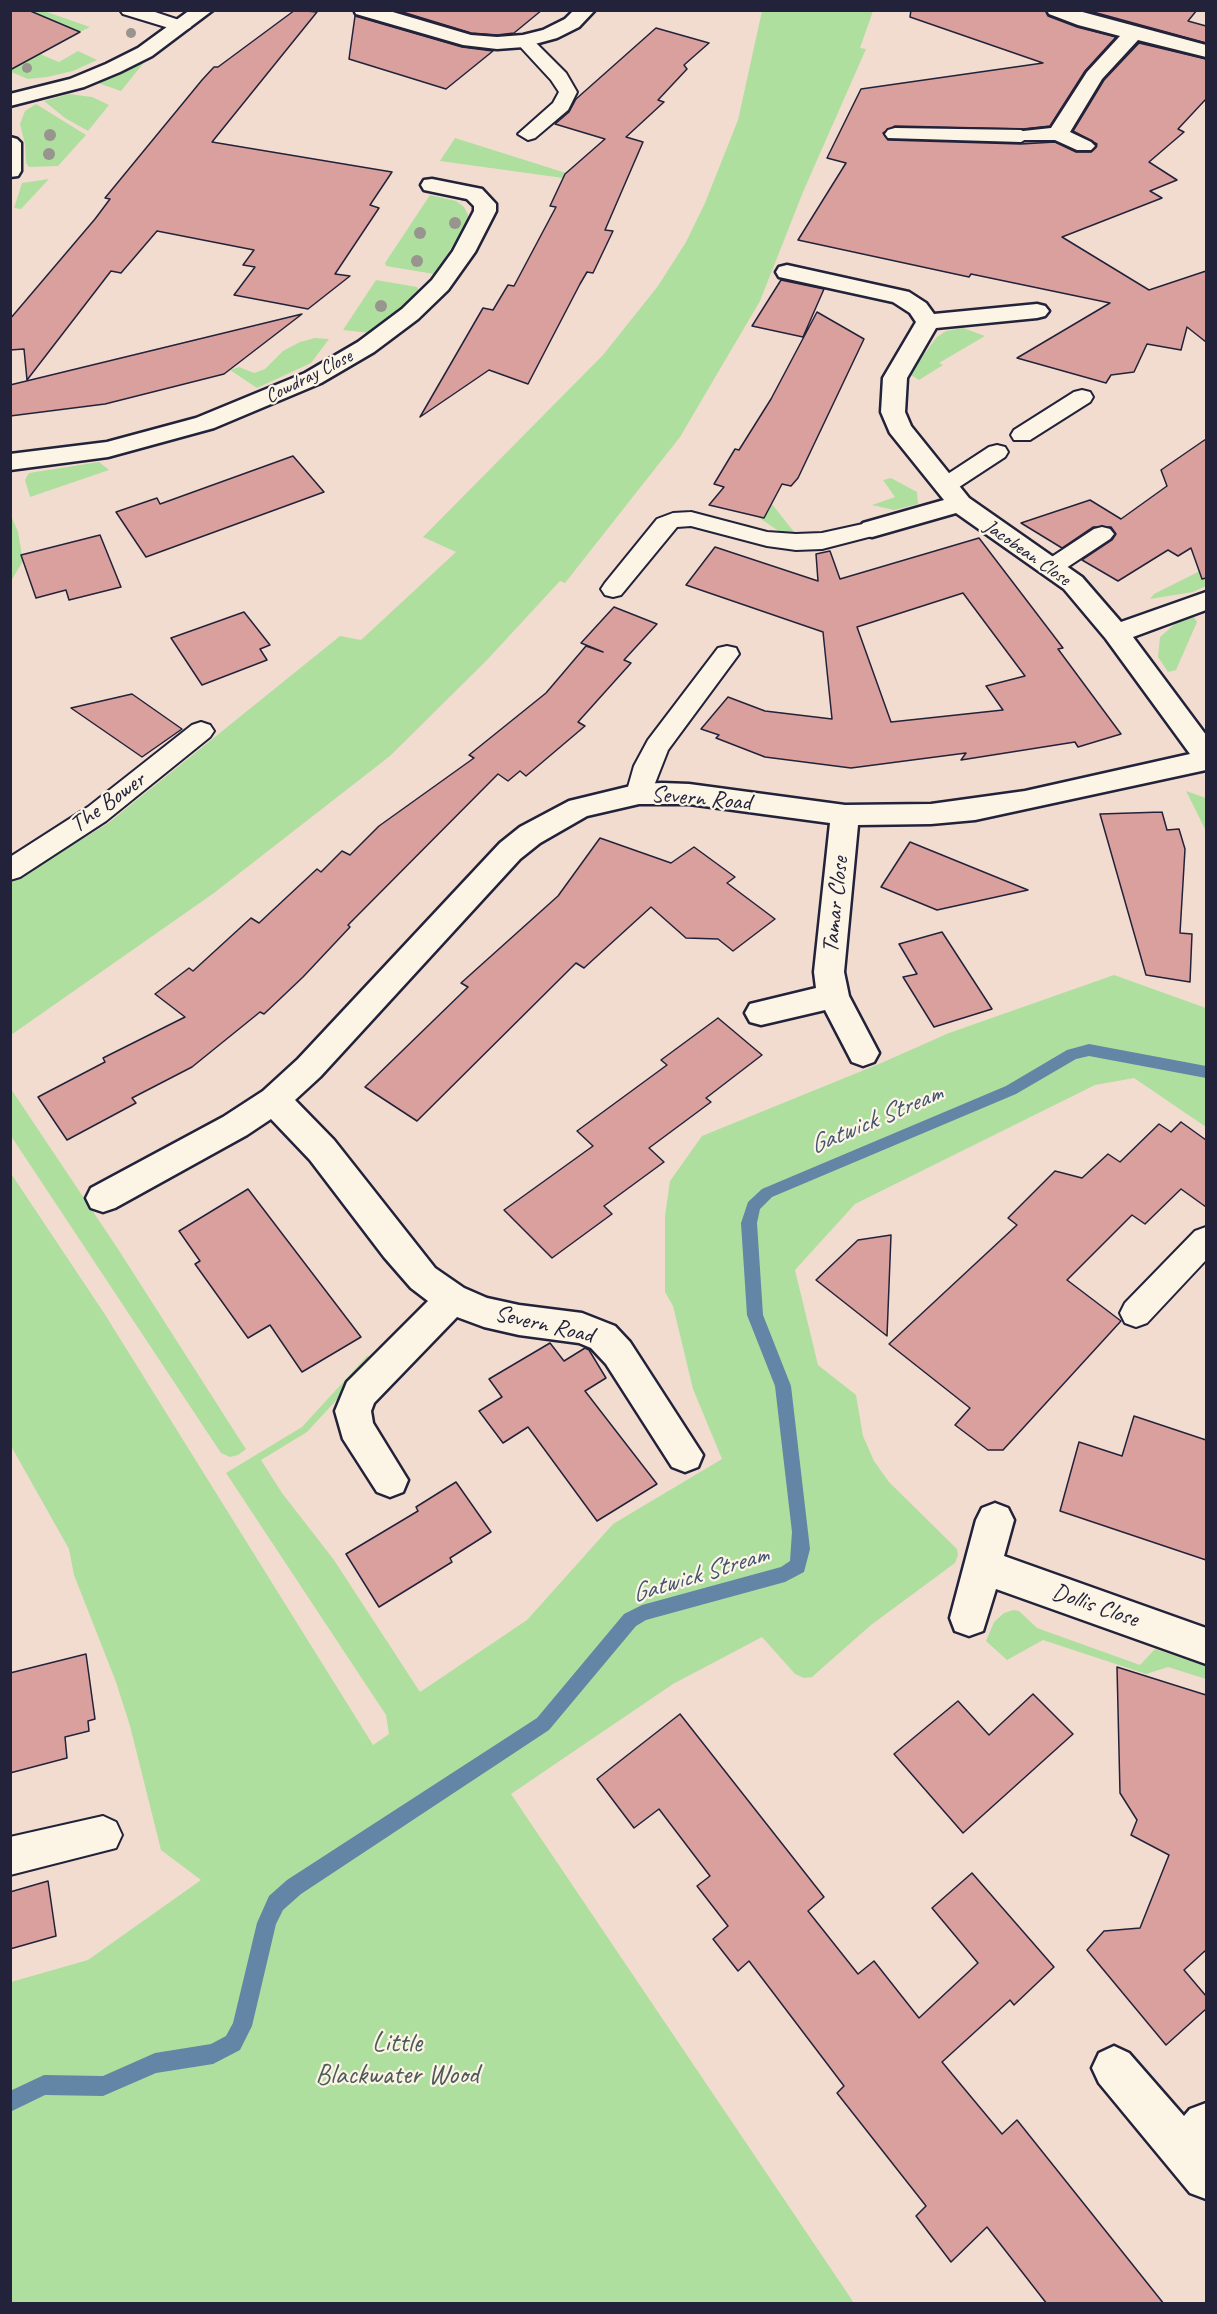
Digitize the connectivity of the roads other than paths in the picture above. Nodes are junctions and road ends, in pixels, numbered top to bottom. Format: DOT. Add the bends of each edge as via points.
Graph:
graph roads {
  1 [pos="129,10"];
  2 [pos="204,10"];
  3 [pos="363,10"];
  4 [pos="586,10"];
  5 [pos="1056,10"];
  6 [pos="182,27"];
  7 [pos="1134,33"];
  8 [pos="524,41"];
  9 [pos="1206,51"];
  10 [pos="10,100"];
  11 [pos="528,134"];
  12 [pos="895,134"];
  13 [pos="1058,134"];
  14 [pos="1020,136"];
  15 [pos="10,143"];
  16 [pos="1084,146"];
  17 [pos="10,171"];
  18 [pos="432,185"];
  19 [pos="788,272"];
  20 [pos="1037,311"];
  21 [pos="928,322"];
  22 [pos="1082,397"];
  23 [pos="1022,435"];
  24 [pos="997,452"];
  25 [pos="10,462"];
  26 [pos="953,495"];
  27 [pos="872,529"];
  28 [pos="1102,534"];
  29 [pos="1052,567"];
  30 [pos="613,589"];
  31 [pos="1206,601"];
  32 [pos="1116,633"];
  33 [pos="727,654"];
  34 [pos="201,731"];
  35 [pos="1206,758"];
  36 [pos="639,794"];
  37 [pos="845,815"];
  38 [pos="10,870"];
  39 [pos="832,996"];
  40 [pos="761,1013"];
  41 [pos="863,1053"];
  42 [pos="274,1100"];
  43 [pos="103,1198"];
  44 [pos="1206,1240"];
  45 [pos="452,1299"];
  46 [pos="1136,1313"];
  47 [pos="685,1455"];
  48 [pos="390,1480"];
  49 [pos="995,1520"];
  50 [pos="984,1567"];
  51 [pos="969,1618"];
  52 [pos="1206,1646"];
  53 [pos="103,1835"];
  54 [pos="10,1856"];
  55 [pos="1114,2068"];
  56 [pos="1199,2150"];
  1 -- 6 [label="lane"];
  2 -- 6 [label="street"];
  3 -- 8 [label="street" via="471,41"];
  4 -- 8 [label="street" via="572,23 550,34"];
  5 -- 7 [label="street"];
  6 -- 10 [label="street" via="113,68 77,83"];
  7 -- 9 [label="street"];
  7 -- 13 [label="street" via="1094,76"];
  8 -- 11 [label="lane" via="559,76 568,92 561,106"];
  12 -- 14 [label="lane"];
  13 -- 14 [label="street"];
  13 -- 16 [label="street"];
  15 -- 17 [label="street"];
  18 -- 25 [label="street, Cowdray Close" via="474,194 481,199 485,211 464,252 440,285 366,347 313,378 205,423 108,449"];
  19 -- 21 [label="street" via="901,297 918,308"];
  20 -- 21 [label="street"];
  21 -- 26 [label="street, Jacobean Close" via="895,378 893,412 899,428"];
  22 -- 23 [label="lane"];
  24 -- 26 [label="lane"];
  26 -- 27 [label="street, Jacobean Close"];
  26 -- 29 [label="street, Jacobean Close" via="1008,540"];
  27 -- 30 [label="lane" via="822,542 796,542 767,539 691,519 673,520 665,524"];
  28 -- 29 [label="lane"];
  29 -- 32 [label="street, Jacobean Close" via="1073,583"];
  31 -- 32 [label="street"];
  32 -- 35 [label="street, Jacobean Close"];
  33 -- 36 [label="lane" via="657,746 646,766"];
  34 -- 38 [label="lane, The Bower" via="97,814"];
  35 -- 37 [label="street, Severn Road" via="975,810"];
  36 -- 37 [label="street, Severn Road" via="689,794"];
  36 -- 42 [label="street, Severn Road" via="579,808 516,845 309,1068"];
  37 -- 39 [label="street, Tamar Close" via="829,972"];
  39 -- 40 [label="street"];
  39 -- 41 [label="street, Tamar Close"];
  42 -- 43 [label="street, Severn Road" via="235,1126"];
  42 -- 45 [label="street, Severn Road" via="322,1150 423,1278"];
  44 -- 46 [label="lane"];
  45 -- 47 [label="street, Severn Road" via="484,1312 582,1328 603,1337 618,1353"];
  45 -- 48 [label="street" via="360,1393 353,1411 356,1428"];
  49 -- 50 [label="street"];
  50 -- 51 [label="street"];
  50 -- 52 [label="street, Dollis Close"];
  53 -- 54 [label="lane"];
  55 -- 56 [label="street"];
}
